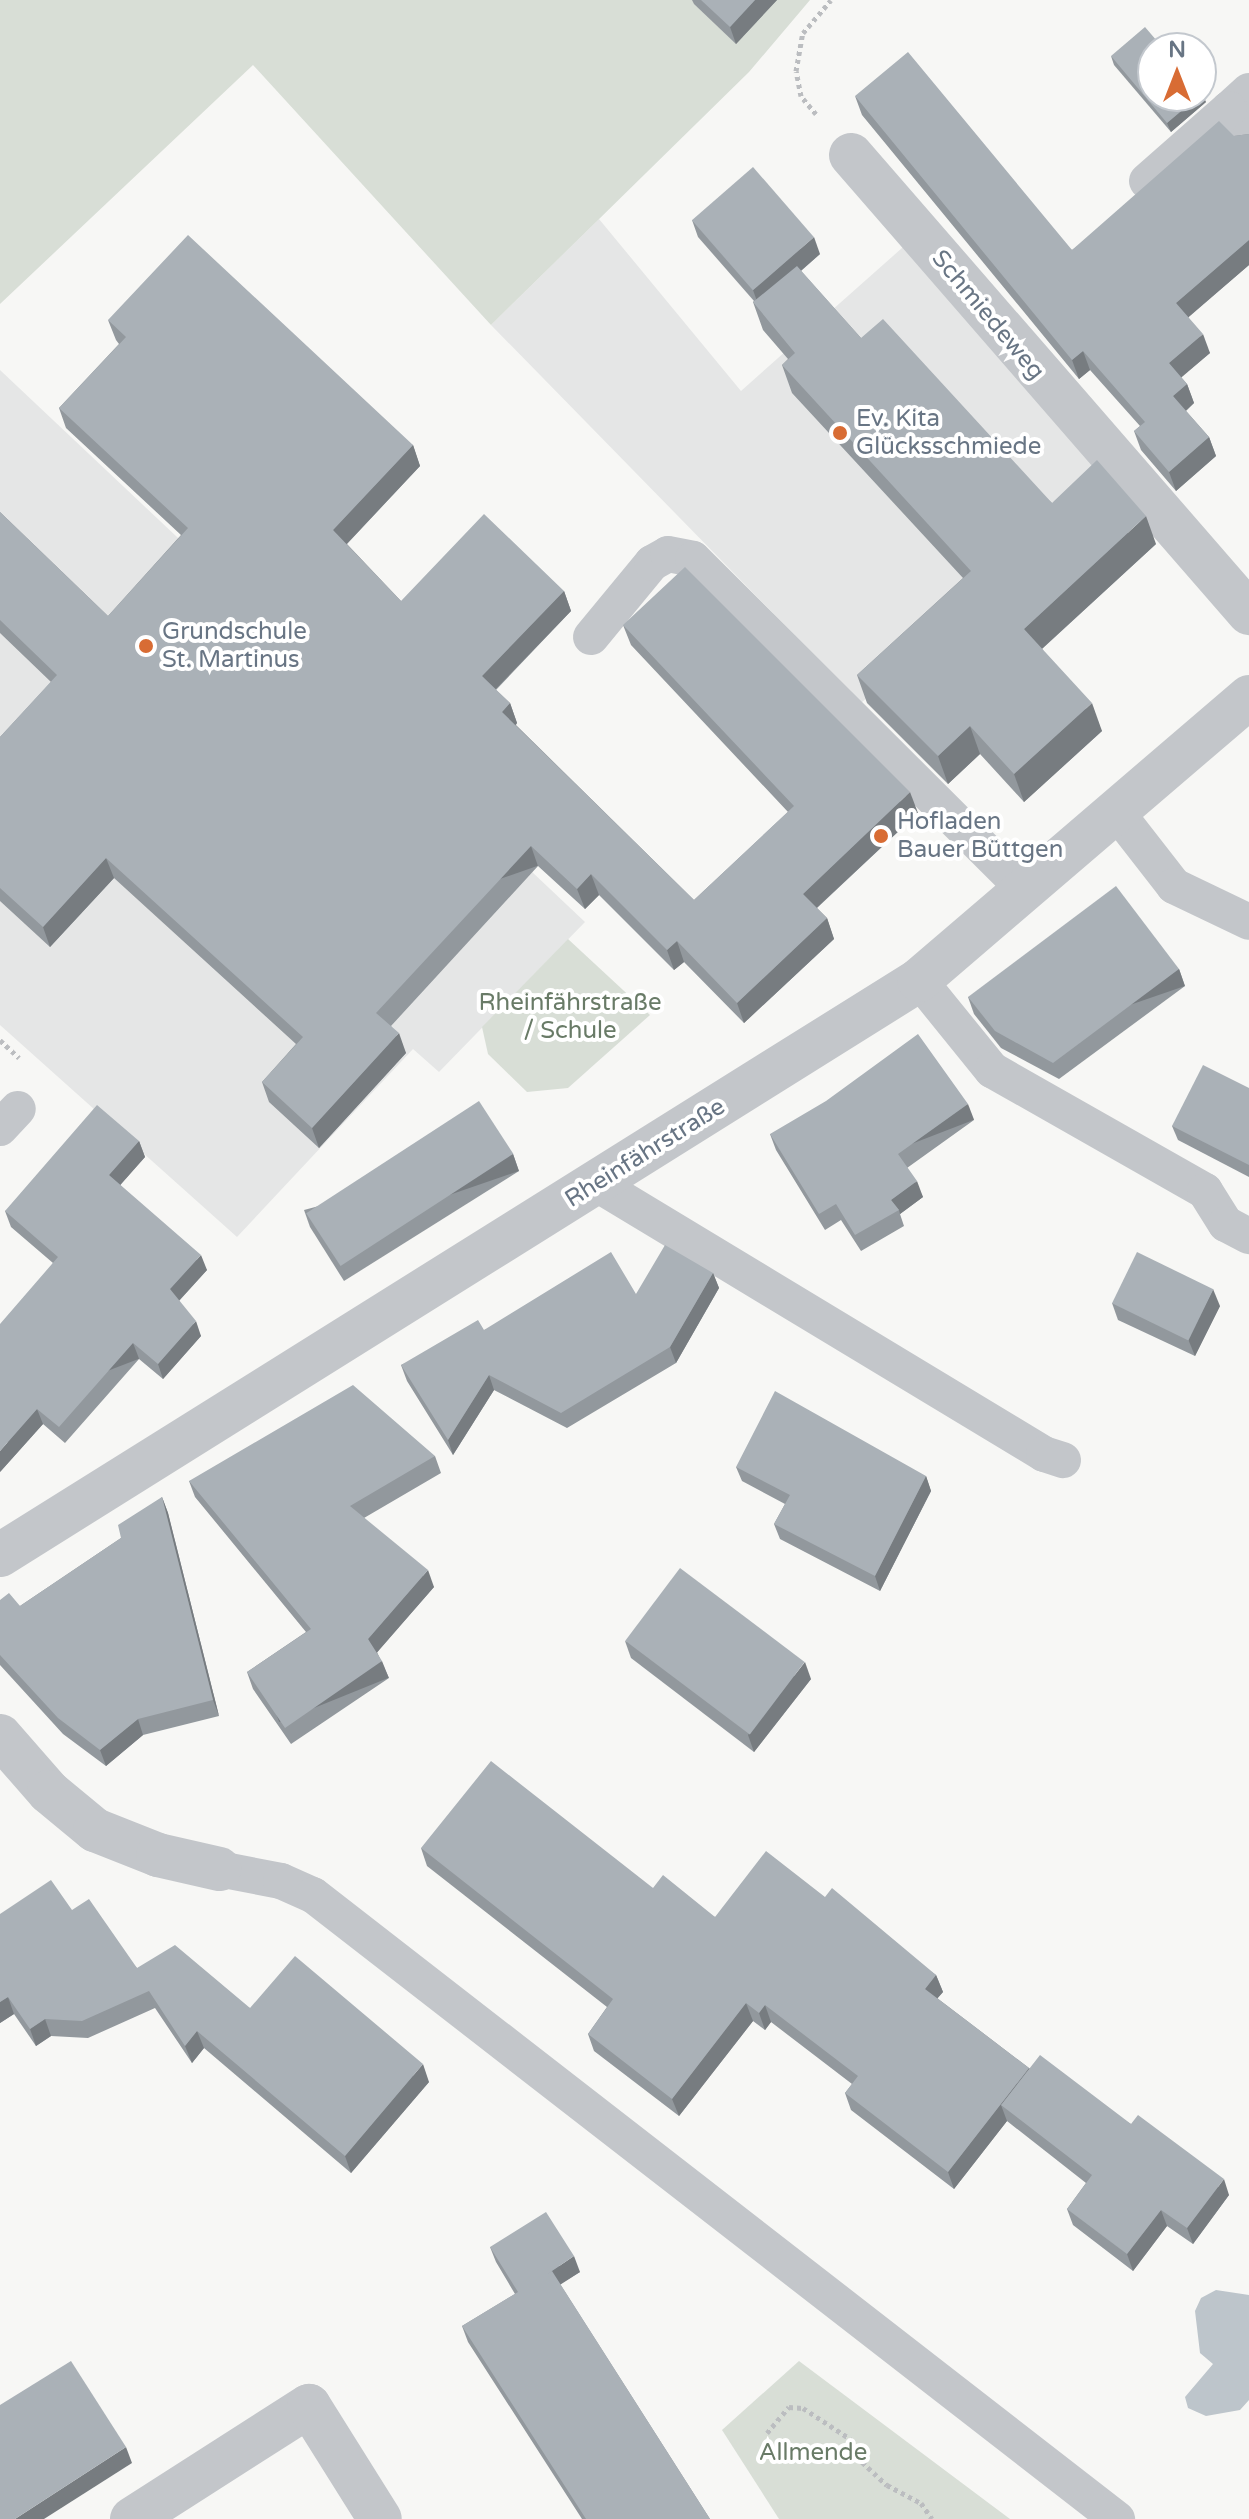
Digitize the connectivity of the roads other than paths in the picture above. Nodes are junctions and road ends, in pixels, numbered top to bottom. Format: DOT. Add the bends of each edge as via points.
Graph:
graph roads {
  1 [pos="1242,112"];
  2 [pos="851,155"];
  3 [pos="1147,181"];
  4 [pos="1249,613"];
  5 [pos="591,637"];
  6 [pos="1249,697"];
  7 [pos="1118,814"];
  8 [pos="1026,891"];
  9 [pos="1249,922"];
  10 [pos="919,980"];
  11 [pos="597,1184"];
  12 [pos="1249,1236"];
  13 [pos="1063,1460"];
  14 [pos="0,1555"];
  15 [pos="0,1736"];
  16 [pos="219,1869"];
  17 [pos="132,2519"];
  18 [pos="380,2519"];
  19 [pos="1117,2519"];
  1 -- 3 [label="lane"];
  2 -- 4 [label="street, Schmiedeweg"];
  5 -- 8 [label="lane" via="652,563 668,554 693,559"];
  6 -- 7 [label="street, Rheinfährstraße"];
  7 -- 8 [label="street, Rheinfährstraße"];
  7 -- 9 [label="lane" via="1174,886"];
  8 -- 10 [label="street, Rheinfährstraße"];
  10 -- 11 [label="street, Rheinfährstraße"];
  10 -- 12 [label="lane" via="992,1070 1205,1191 1226,1224"];
  11 -- 13 [label="lane" via="1044,1454"];
  11 -- 14 [label="street, Rheinfährstraße"];
  15 -- 16 [label="street" via="49,1792 95,1830 158,1855"];
  16 -- 19 [label="lane" via="281,1881 313,1895"];
  17 -- 18 [label="street" via="309,2406"];
}
